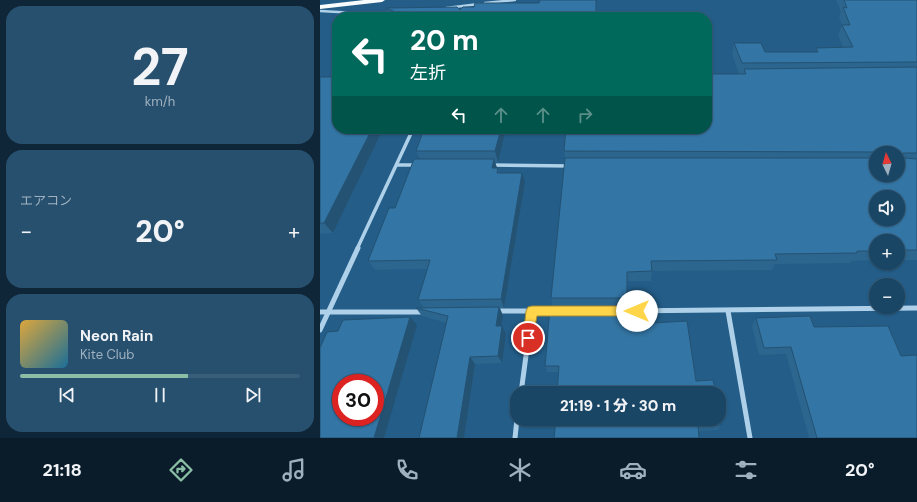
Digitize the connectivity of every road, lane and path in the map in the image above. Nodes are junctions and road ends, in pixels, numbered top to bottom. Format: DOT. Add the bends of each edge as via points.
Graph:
graph roads {
  1 [pos="382,0"];
  2 [pos="515,0"];
  3 [pos="468,5"];
  4 [pos="320,7"];
  5 [pos="445,8"];
  6 [pos="320,11"];
  7 [pos="336,12"];
  8 [pos="465,12"];
  9 [pos="411,134"];
  10 [pos="397,165"];
  11 [pos="421,165"];
  12 [pos="485,165"];
  13 [pos="573,166"];
  14 [pos="917,308"];
  15 [pos="492,311"];
  16 [pos="532,311"];
  17 [pos="563,311"];
  18 [pos="618,311"];
  19 [pos="728,311"];
  20 [pos="320,312"];
  21 [pos="328,312"];
  22 [pos="430,312"];
  23 [pos="320,330"];
  24 [pos="522,386"];
  25 [pos="516,426"];
  26 [pos="515,438"];
  27 [pos="750,438"];
  1 -- 4 [label="highway"];
  2 -- 3 [label="street"];
  3 -- 5 [label="street"];
  3 -- 8 [label="street"];
  6 -- 7 [label="street"];
  9 -- 10 [label="street"];
  10 -- 11 [label="street"];
  10 -- 21 [label="street"];
  12 -- 13 [label="street"];
  14 -- 19 [label="street"];
  15 -- 16 [label="street"];
  16 -- 17 [label="street"];
  16 -- 24 [label="street"];
  18 -- 19 [label="street"];
  19 -- 27 [label="street"];
  20 -- 21 [label="street"];
  21 -- 22 [label="street"];
  21 -- 23 [label="street"];
  25 -- 26 [label="street"];
}
